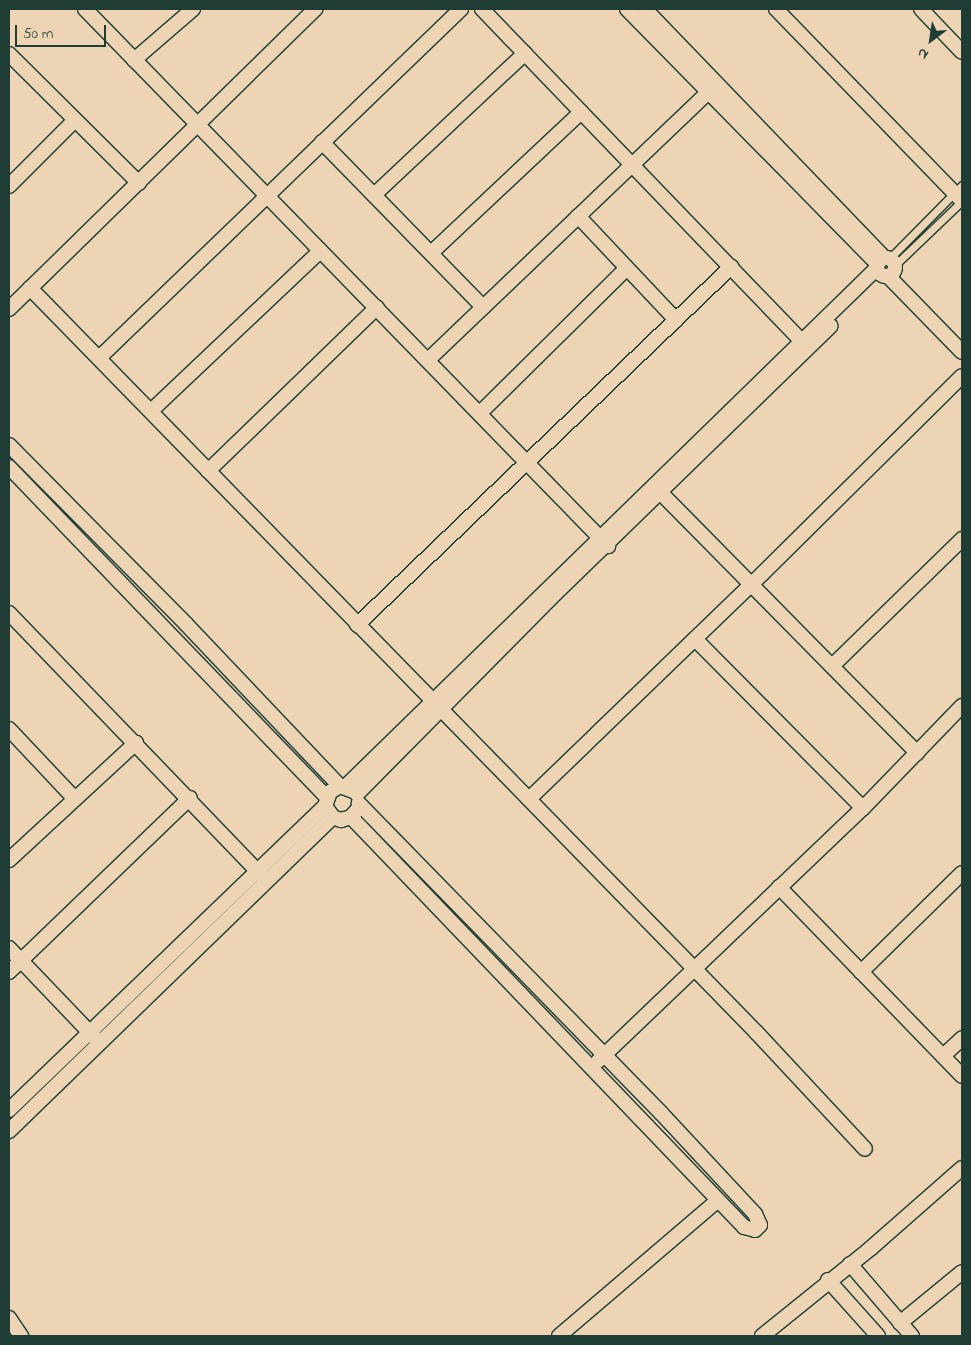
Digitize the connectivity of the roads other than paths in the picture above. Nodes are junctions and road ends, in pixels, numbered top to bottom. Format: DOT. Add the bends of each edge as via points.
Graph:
graph roads {
  1 [pos="85,9"];
  2 [pos="193,9"];
  3 [pos="316,9"];
  4 [pos="460,9"];
  5 [pos="482,9"];
  6 [pos="627,9"];
  7 [pos="776,9"];
  8 [pos="921,9"];
  9 [pos="651,11"];
  10 [pos="962,52"];
  11 [pos="9,54"];
  12 [pos="525,54"];
  13 [pos="134,60"];
  14 [pos="713,88"];
  15 [pos="581,112"];
  16 [pos="76,120"];
  17 [pos="198,124"];
  18 [pos="322,142"];
  19 [pos="632,165"];
  20 [pos="139,183"];
  21 [pos="9,186"];
  22 [pos="267,195"];
  23 [pos="374,195"];
  24 [pos="960,195"];
  25 [pos="578,216"];
  26 [pos="320,251"];
  27 [pos="431,253"];
  28 [pos="731,267"];
  29 [pos="886,267"];
  30 [pos="627,268"];
  31 [pos="30,288"];
  32 [pos="484,307"];
  33 [pos="377,308"];
  34 [pos="9,309"];
  35 [pos="676,320"];
  36 [pos="962,340"];
  37 [pos="806,345"];
  38 [pos="962,352"];
  39 [pos="99,358"];
  40 [pos="429,359"];
  41 [pos="962,376"];
  42 [pos="151,411"];
  43 [pos="480,413"];
  44 [pos="9,445"];
  45 [pos="527,462"];
  46 [pos="9,467"];
  47 [pos="208,471"];
  48 [pos="658,490"];
  49 [pos="962,539"];
  50 [pos="604,542"];
  51 [pos="752,584"];
  52 [pos="9,613"];
  53 [pos="357,625"];
  54 [pos="695,639"];
  55 [pos="832,666"];
  56 [pos="436,706"];
  57 [pos="962,706"];
  58 [pos="9,729"];
  59 [pos="136,743"];
  60 [pos="917,753"];
  61 [pos="350,792"];
  62 [pos="190,798"];
  63 [pos="75,799"];
  64 [pos="528,799"];
  65 [pos="328,807"];
  66 [pos="863,808"];
  67 [pos="351,817"];
  68 [pos="9,860"];
  69 [pos="962,873"];
  70 [pos="263,876"];
  71 [pos="779,887"];
  72 [pos="9,948"];
  73 [pos="21,960"];
  74 [pos="694,969"];
  75 [pos="9,972"];
  76 [pos="861,972"];
  77 [pos="90,1032"];
  78 [pos="962,1038"];
  79 [pos="100,1043"];
  80 [pos="605,1055"];
  81 [pos="943,1056"];
  82 [pos="593,1067"];
  83 [pos="962,1076"];
  84 [pos="9,1110"];
  85 [pos="9,1131"];
  86 [pos="865,1149"];
  87 [pos="962,1168"];
  88 [pos="718,1200"];
  89 [pos="850,1264"];
  90 [pos="962,1272"];
  91 [pos="828,1280"];
  92 [pos="9,1318"];
  93 [pos="900,1323"];
  94 [pos="21,1336"];
  95 [pos="559,1336"];
  96 [pos="762,1336"];
  97 [pos="878,1336"];
  98 [pos="912,1336"];
  1 -- 13 [label="street"];
  2 -- 13 [label="street"];
  3 -- 17 [label="street"];
  4 -- 18 [label="street"];
  5 -- 12 [label="street"];
  6 -- 14 [label="street"];
  7 -- 24 [label="street"];
  8 -- 10 [label="street"];
  9 -- 14 [label="street"];
  11 -- 16 [label="street"];
  12 -- 15 [label="street"];
  12 -- 23 [label="street"];
  13 -- 17 [label="street"];
  14 -- 19 [label="street"];
  14 -- 29 [label="street"];
  15 -- 19 [label="street"];
  15 -- 27 [label="street"];
  16 -- 20 [label="street"];
  16 -- 21 [label="street"];
  17 -- 20 [label="street"];
  17 -- 22 [label="street"];
  18 -- 22 [label="street"];
  18 -- 23 [label="street"];
  19 -- 25 [label="street"];
  19 -- 28 [label="street"];
  20 -- 31 [label="street"];
  22 -- 26 [label="street"];
  22 -- 39 [label="street"];
  23 -- 27 [label="street"];
  24 -- 29 [label="lane"];
  24 -- 29 [label="lane"];
  25 -- 30 [label="street"];
  25 -- 32 [label="street"];
  26 -- 33 [label="street"];
  26 -- 42 [label="street"];
  27 -- 32 [label="street"];
  28 -- 35 [label="street"];
  28 -- 37 [label="street"];
  29 -- 36 [label="street"];
  29 -- 37 [label="street"];
  29 -- 38 [label="street"];
  30 -- 35 [label="street"];
  30 -- 43 [label="street"];
  31 -- 34 [label="street"];
  31 -- 39 [label="street"];
  32 -- 40 [label="street"];
  33 -- 40 [label="street"];
  33 -- 47 [label="street"];
  35 -- 45 [label="street"];
  37 -- 48 [label="street"];
  39 -- 42 [label="street"];
  40 -- 43 [label="street"];
  41 -- 51 [label="street"];
  42 -- 47 [label="street"];
  43 -- 45 [label="street"];
  44 -- 61 [label="street"];
  45 -- 50 [label="street"];
  45 -- 53 [label="street"];
  46 -- 65 [label="street"];
  47 -- 53 [label="street"];
  48 -- 50 [label="street"];
  48 -- 51 [label="street"];
  49 -- 55 [label="street"];
  50 -- 56 [label="street"];
  51 -- 54 [label="street"];
  51 -- 55 [label="street"];
  52 -- 59 [label="street"];
  53 -- 56 [label="street"];
  54 -- 64 [label="street"];
  54 -- 66 [label="street"];
  55 -- 60 [label="street"];
  56 -- 61 [label="street"];
  56 -- 64 [label="street"];
  57 -- 60 [label="street"];
  58 -- 63 [label="street"];
  59 -- 62 [label="street"];
  59 -- 63 [label="street"];
  60 -- 66 [label="street"];
  61 -- 65 [label="street"];
  61 -- 67 [label="street"];
  61 -- 80 [label="street"];
  62 -- 70 [label="street"];
  62 -- 73 [label="street"];
  63 -- 68 [label="street"];
  64 -- 74 [label="street"];
  65 -- 67 [label="street" via="341,820"];
  65 -- 70 [label="street"];
  66 -- 71 [label="street"];
  67 -- 82 [label="street"];
  69 -- 76 [label="street"];
  70 -- 77 [label="street"];
  70 -- 79 [label="street"];
  71 -- 74 [label="street"];
  71 -- 76 [label="street"];
  72 -- 73 [label="street"];
  73 -- 75 [label="street"];
  73 -- 77 [label="street"];
  74 -- 80 [label="street"];
  74 -- 86 [label="street"];
  76 -- 81 [label="street"];
  77 -- 79 [label="street"];
  77 -- 84 [label="street"];
  78 -- 81 [label="street"];
  79 -- 85 [label="street"];
  80 -- 82 [label="street"];
  80 -- 88 [label="street" via="755,1214 760,1225 755,1230 744,1227"];
  81 -- 83 [label="street"];
  82 -- 88 [label="street"];
  87 -- 89 [label="street"];
  88 -- 95 [label="street"];
  89 -- 91 [label="street"];
  89 -- 93 [label="street"];
  90 -- 93 [label="street"];
  91 -- 96 [label="street"];
  91 -- 97 [label="street"];
  92 -- 94 [label="street"];
  93 -- 98 [label="street"];
}
